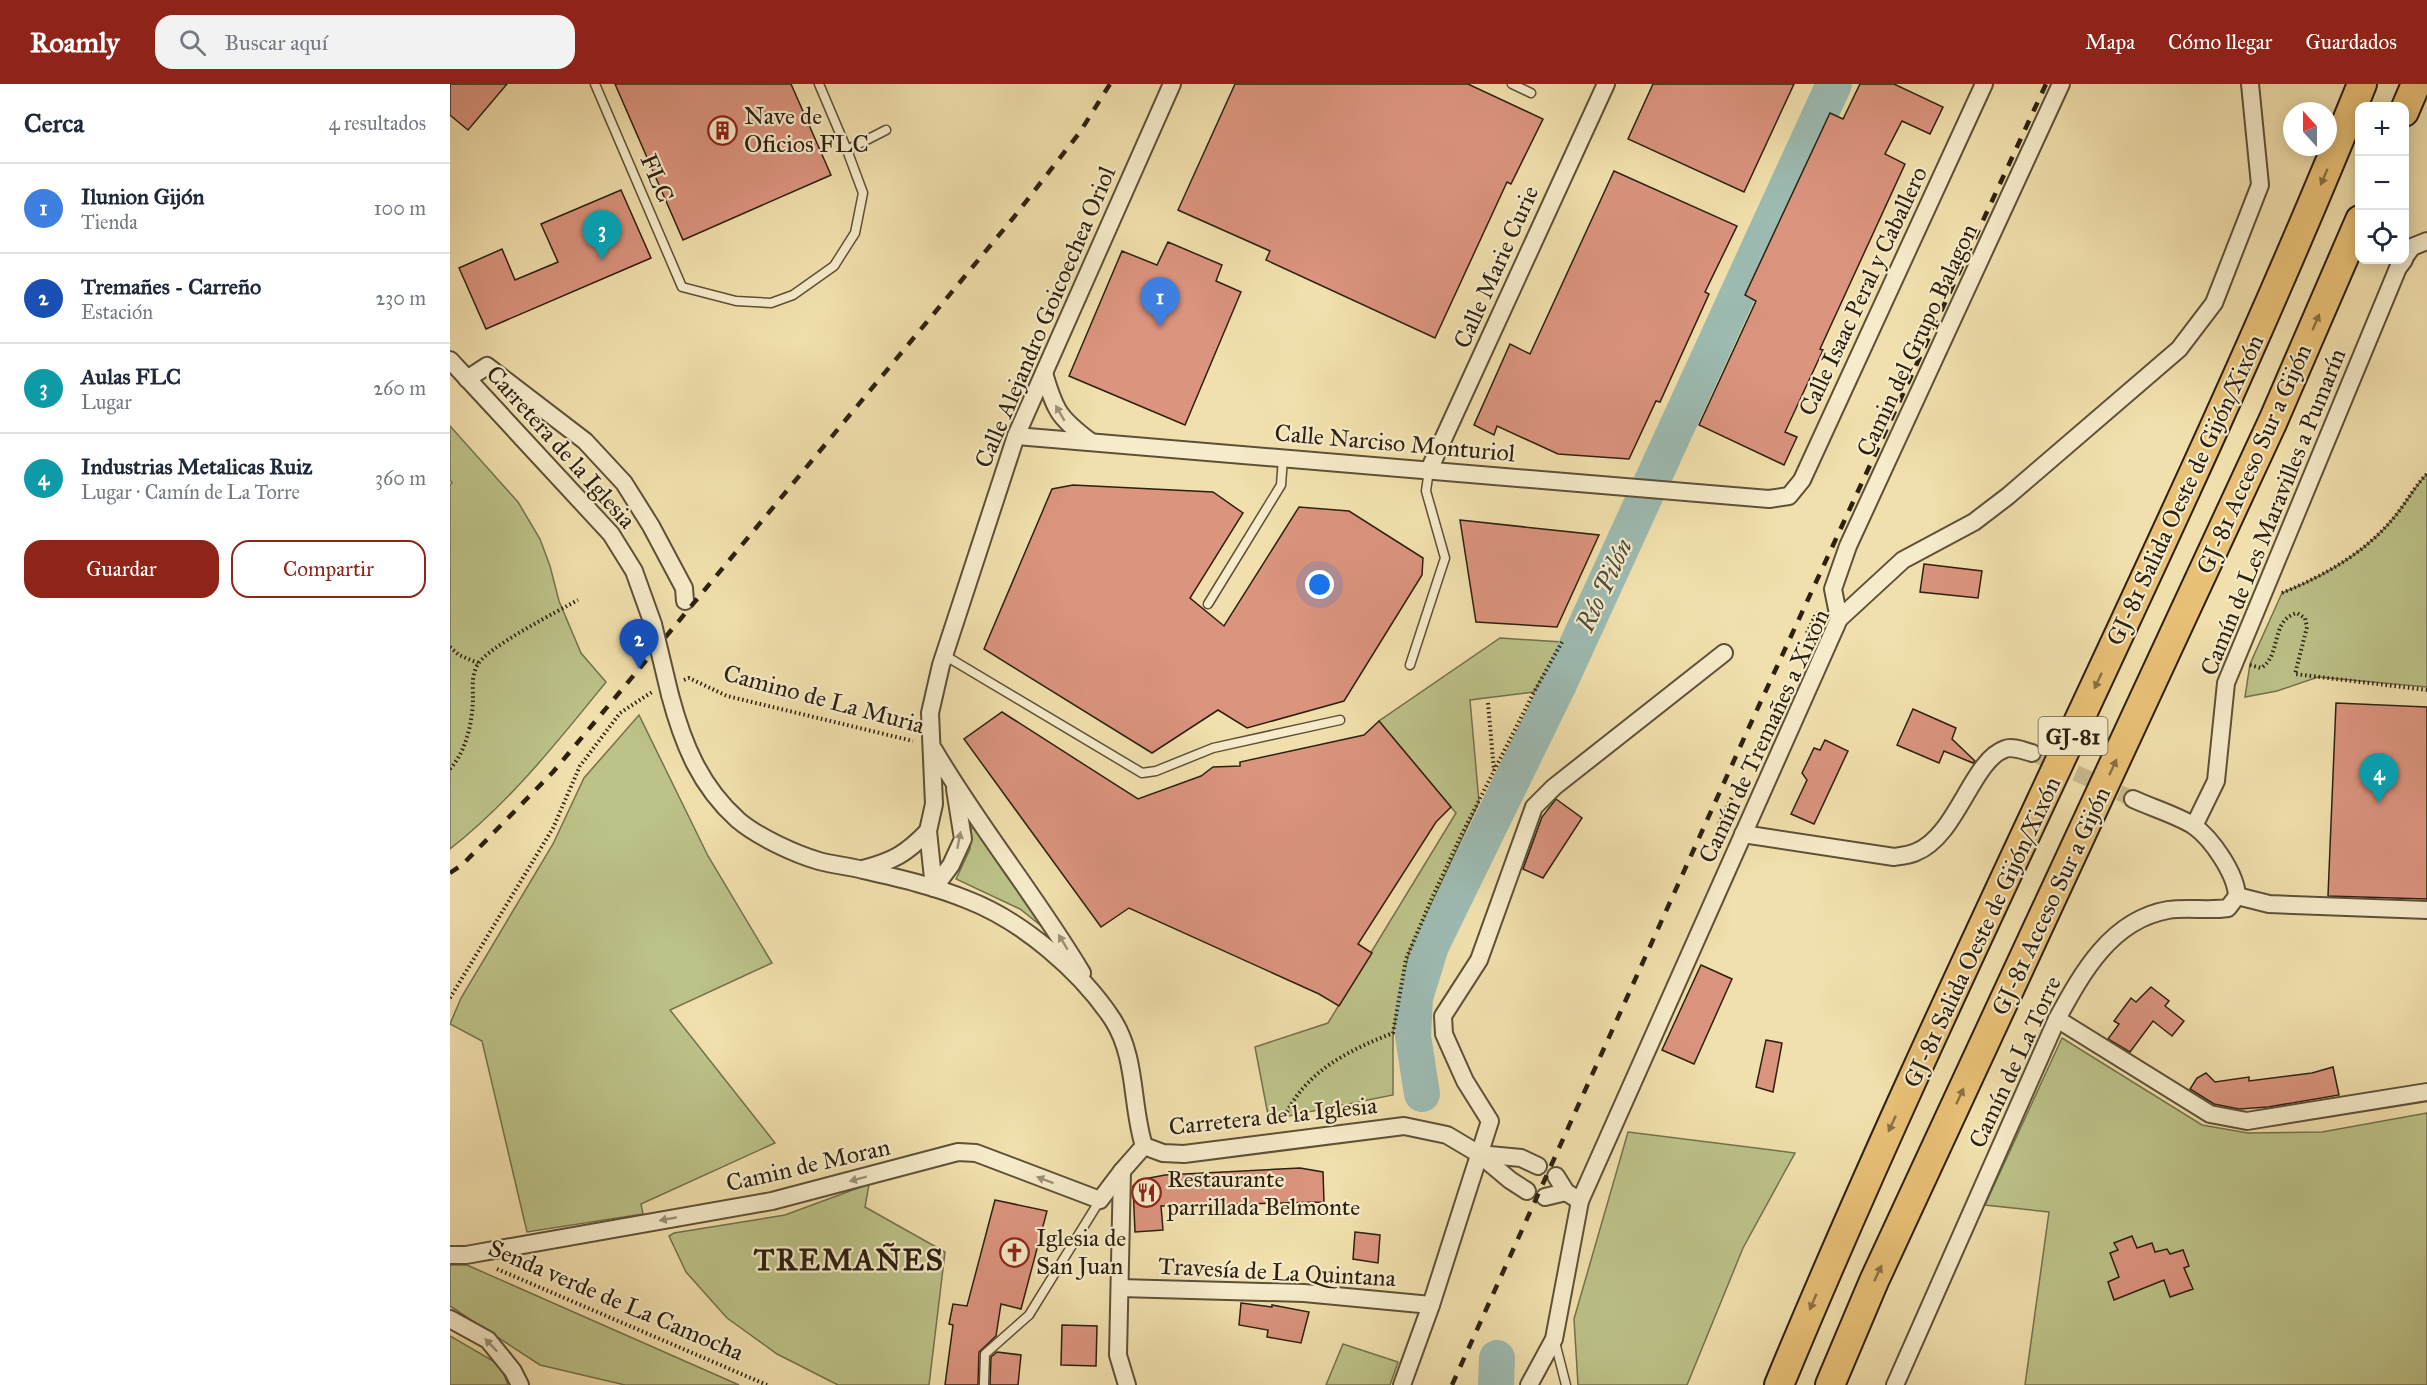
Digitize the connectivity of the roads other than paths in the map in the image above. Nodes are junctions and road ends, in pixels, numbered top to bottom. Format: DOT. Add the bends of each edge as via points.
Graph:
graph roads {
  1 [pos="595,84"];
  2 [pos="819,84"];
  3 [pos="1172,84"];
  4 [pos="1512,84"];
  5 [pos="1606,84"];
  6 [pos="1984,84"];
  7 [pos="2061,84"];
  8 [pos="2250,84"];
  9 [pos="2362,84"];
  10 [pos="2416,84"];
  11 [pos="1531,93"];
  12 [pos="2408,102"];
  13 [pos="886,130"];
  14 [pos="847,150"];
  15 [pos="2355,232"];
  16 [pos="2427,241"];
  17 [pos="2409,252"];
  18 [pos="2401,264"];
  19 [pos="450,360"];
  20 [pos="1044,373"];
  21 [pos="467,379"];
  22 [pos="1016,436"];
  23 [pos="1092,442"];
  24 [pos="1283,458"];
  25 [pos="1430,470"];
  26 [pos="1769,499"];
  27 [pos="685,601"];
  28 [pos="1208,604"];
  29 [pos="1839,619"];
  30 [pos="1724,653"];
  31 [pos="944,655"];
  32 [pos="1410,665"];
  33 [pos="1340,720"];
  34 [pos="931,746"];
  35 [pos="2032,753"];
  36 [pos="955,786"];
  37 [pos="2133,799"];
  38 [pos="2194,826"];
  39 [pos="928,831"];
  40 [pos="1743,834"];
  41 [pos="862,870"];
  42 [pos="934,888"];
  43 [pos="2237,896"];
  44 [pos="2427,910"];
  45 [pos="1093,992"];
  46 [pos="2057,1019"];
  47 [pos="2427,1092"];
  48 [pos="1144,1146"];
  49 [pos="1479,1154"];
  50 [pos="1538,1166"];
  51 [pos="1122,1171"];
  52 [pos="1556,1176"];
  53 [pos="1527,1191"];
  54 [pos="1566,1192"];
  55 [pos="1545,1197"];
  56 [pos="1100,1200"];
  57 [pos="1580,1202"];
  58 [pos="458,1255"];
  59 [pos="1120,1288"];
  60 [pos="1431,1305"];
  61 [pos="450,1319"];
  62 [pos="1554,1339"];
  63 [pos="984,1384"];
  64 [pos="520,1385"];
  65 [pos="1126,1385"];
  66 [pos="1402,1385"];
  67 [pos="1529,1385"];
  68 [pos="1566,1385"];
  69 [pos="1779,1385"];
  70 [pos="1830,1385"];
  71 [pos="1895,1385"];
  1 -- 14 [label="lane, FLC" via="682,287 736,301 771,303 793,295 834,266 855,233 862,193"];
  2 -- 14 [label="lane"];
  3 -- 20 [label="street, Calle Alejandro Goicoechea Oriol"];
  4 -- 11 [label="lane"];
  5 -- 25 [label="street, Calle Marie Curie"];
  6 -- 26 [label="street, Calle Isaac Peral y Caballero" via="1802,480 1790,496"];
  7 -- 29 [label="street, Camin del Grupo Balagon" via="1848,546 1833,589"];
  8 -- 29 [label="street, Camín de Tremañes a Xixon" via="2260,185 2214,303 2179,349 2008,496 1974,522 1903,560"];
  9 -- 69 [label="highway, GJ-81 Salida Oeste de Gijón/Xixón / GJ-81, one-way" via="2229,400 1842,1234"];
  10 -- 12 [label="highway"];
  13 -- 14 [label="lane"];
  70 -- 15 [label="highway, GJ-81 Acceso Sur a Gijón / GJ-81, one-way" via="1874,1281 2273,421"];
  16 -- 17 [label="street, Camín de Les Maravilles a Pumarín"];
  18 -- 38 [label="street, Camín de Les Maravilles a Pumarín" via="2226,683 2216,780"];
  19 -- 21 [label="street, Carretera de la Iglesia"];
  20 -- 22 [label="street, Calle Alejandro Goicoechea Oriol"];
  23 -- 20 [label="street, one-way" via="1066,423 1052,400"];
  21 -- 27 [label="street" via="487,366 585,441 635,500 684,588"];
  21 -- 41 [label="street, Carretera de la Iglesia, bridge" via="611,534 634,571 653,624 682,738 717,799 740,822 781,846 819,861"];
  22 -- 23 [label="street, Calle Narciso Monturiol"];
  22 -- 31 [label="street, Calle Alejandro Goicoechea Oriol"];
  23 -- 24 [label="street, Calle Narciso Monturiol"];
  24 -- 25 [label="street, Calle Narciso Monturiol"];
  24 -- 28 [label="lane" via="1281,485"];
  25 -- 26 [label="street, Calle Narciso Monturiol"];
  25 -- 32 [label="lane" via="1426,491 1445,558"];
  29 -- 40 [label="street, Camín de Tremañes a Xixon"];
  30 -- 49 [label="street" via="1534,807 1479,960 1443,1016 1444,1034 1465,1081 1490,1121"];
  31 -- 33 [label="lane" via="1142,773 1212,748"];
  31 -- 34 [label="street, Calle Alejandro Goicoechea Oriol" via="930,713"];
  34 -- 36 [label="street, Calle Alejandro Goicoechea Oriol"];
  34 -- 39 [label="street, Calle Alejandro Goicoechea Oriol" via="934,804"];
  35 -- 40 [label="street" via="2008,748 1993,754 1937,836 1918,852 1894,857"];
  42 -- 36 [label="street, Calle Alejandro Goicoechea Oriol, one-way" via="963,839"];
  45 -- 36 [label="street, Calle Alejandro Goicoechea Oriol, one-way" via="1060,936"];
  37 -- 38 [label="street"];
  38 -- 43 [label="street" via="2228,868 2237,884"];
  39 -- 41 [label="street" via="892,861"];
  39 -- 42 [label="street, Calle Alejandro Goicoechea Oriol"];
  40 -- 57 [label="street, Camín de Tremañes a Xixon"];
  41 -- 42 [label="street, Carretera de la Iglesia"];
  42 -- 45 [label="street, Carretera de la Iglesia" via="970,900 1000,916 1046,947"];
  43 -- 44 [label="street" via="2269,904"];
  43 -- 46 [label="street, Camín de La Torre" via="2228,908 2169,910 2138,918 2107,941"];
  45 -- 48 [label="street, Carretera de la Iglesia" via="1114,1022 1129,1057"];
  46 -- 47 [label="street" via="2219,1116 2247,1121"];
  46 -- 71 [label="street, Camín de La Torre"];
  48 -- 49 [label="street, Carretera de la Iglesia" via="1163,1153 1184,1154 1404,1126 1447,1135"];
  48 -- 51 [label="street"];
  49 -- 50 [label="street, Carretera de la Iglesia" via="1521,1158"];
  49 -- 53 [label="street, Carretera de la Iglesia"];
  49 -- 60 [label="street"];
  51 -- 56 [label="street"];
  51 -- 59 [label="street"];
  52 -- 54 [label="street"];
  54 -- 55 [label="street"];
  54 -- 57 [label="street"];
  56 -- 58 [label="street, Camin de Moran, one-way" via="976,1154 958,1152 772,1201"];
  56 -- 63 [label="lane" via="1029,1314 985,1354"];
  57 -- 62 [label="street, Camín de Tremañes a Xixon"];
  59 -- 60 [label="street, Travesía de La Quintana" via="1304,1293"];
  59 -- 65 [label="street" via="1118,1355"];
  60 -- 66 [label="street"];
  64 -- 61 [label="street, one-way" via="488,1340"];
  62 -- 67 [label="street, Camín de Tremañes a Xixon"];
  62 -- 68 [label="lane"];
}
